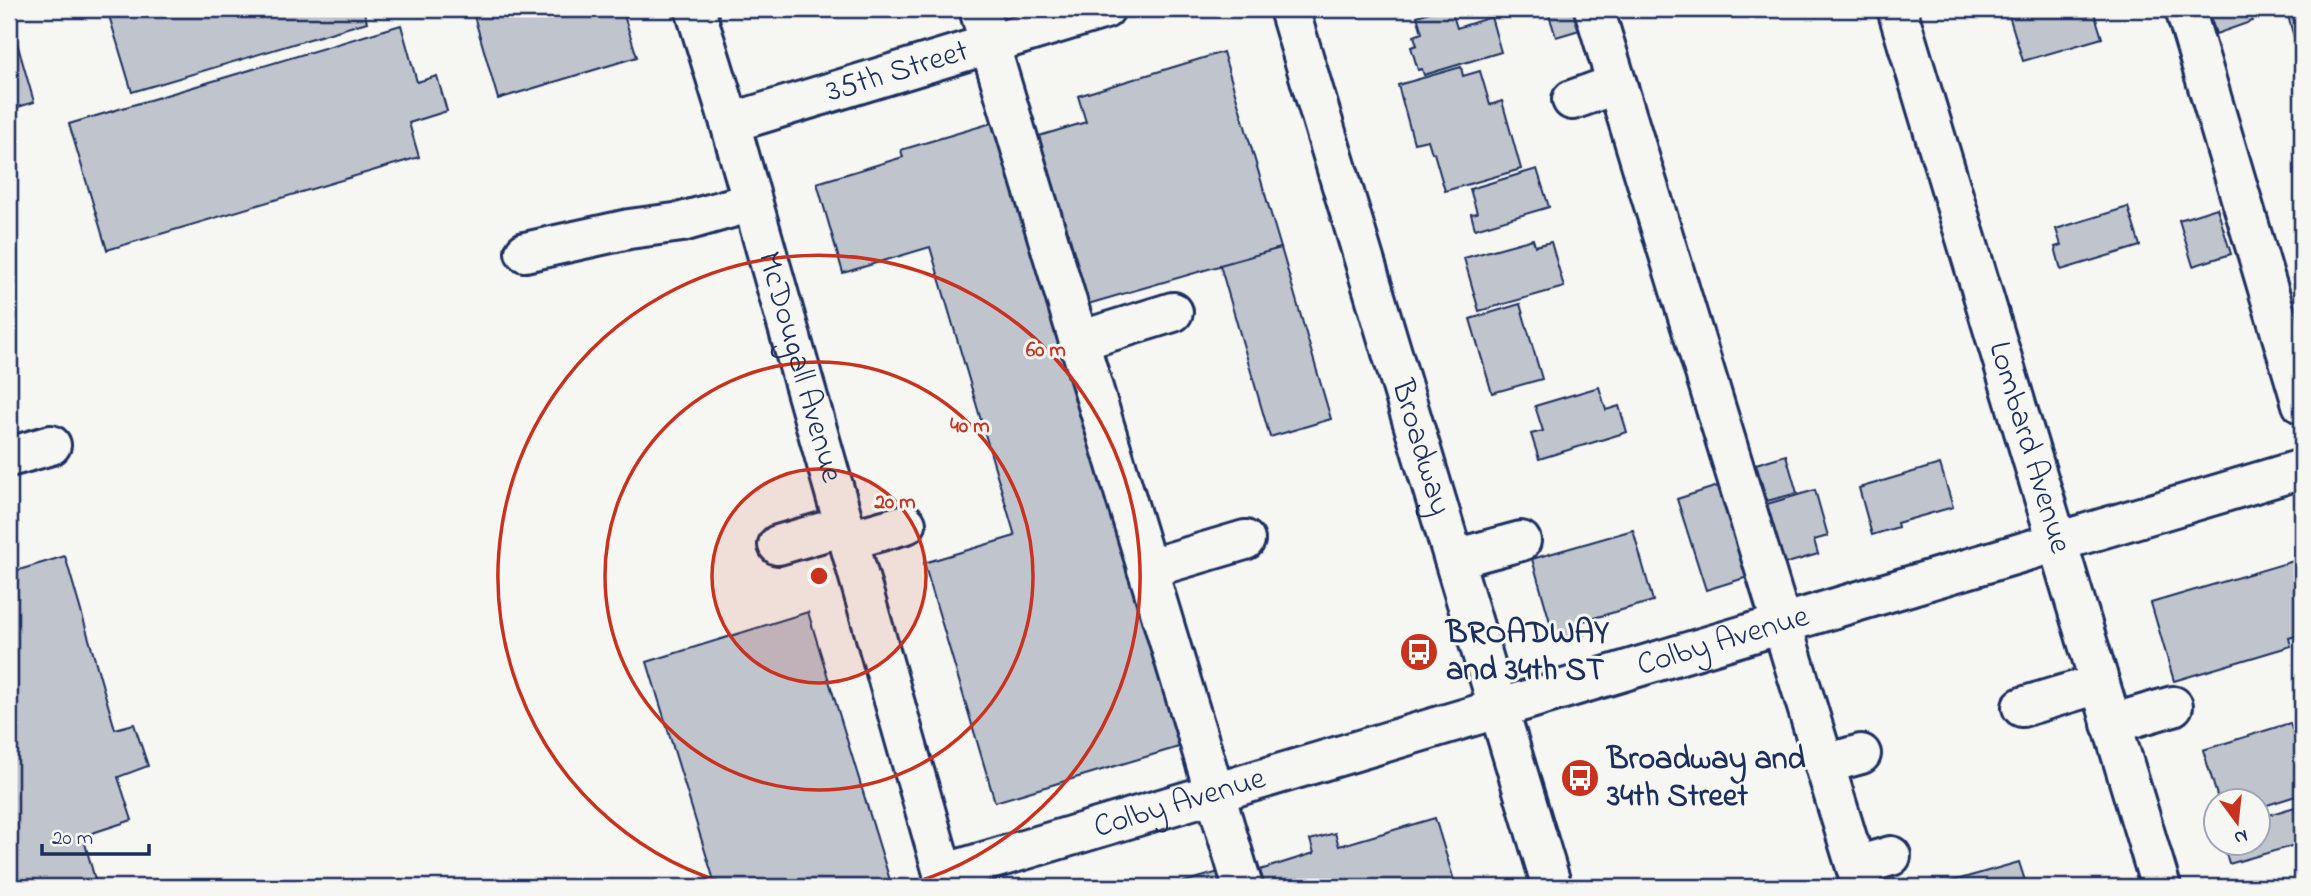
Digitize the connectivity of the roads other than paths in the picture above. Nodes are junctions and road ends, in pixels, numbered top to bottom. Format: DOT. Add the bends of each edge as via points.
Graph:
graph roads {
  1 [pos="695,9"];
  2 [pos="1105,9"];
  3 [pos="1289,9"];
  4 [pos="1594,9"];
  5 [pos="1897,9"];
  6 [pos="2185,9"];
  7 [pos="984,26"];
  8 [pos="1617,85"];
  9 [pos="1572,100"];
  10 [pos="730,123"];
  11 [pos="752,202"];
  12 [pos="525,252"];
  13 [pos="1173,312"];
  14 [pos="1079,341"];
  15 [pos="2302,404"];
  16 [pos="51,444"];
  17 [pos="9,457"];
  18 [pos="2302,469"];
  19 [pos="906,524"];
  20 [pos="847,533"];
  21 [pos="1245,540"];
  22 [pos="1521,541"];
  23 [pos="2056,542"];
  24 [pos="778,545"];
  25 [pos="1454,559"];
  26 [pos="1147,569"];
  27 [pos="1783,624"];
  28 [pos="2099,684"];
  29 [pos="2173,706"];
  30 [pos="2022,708"];
  31 [pos="1499,709"];
  32 [pos="2111,723"];
  33 [pos="1214,793"];
  34 [pos="1870,870"];
  35 [pos="945,881"];
  36 [pos="1242,887"];
  37 [pos="1552,887"];
  38 [pos="2161,887"];
  1 -- 10 [label="street, McDougall Avenue"];
  2 -- 7 [label="street, 35th Street"];
  3 -- 25 [label="street, Broadway"];
  4 -- 8 [label="street"];
  5 -- 23 [label="street, Lombard Avenue"];
  6 -- 15 [label="street"];
  7 -- 10 [label="street, 35th Street"];
  7 -- 14 [label="street"];
  8 -- 9 [label="street"];
  8 -- 27 [label="street" via="1675,306"];
  10 -- 11 [label="street, McDougall Avenue"];
  11 -- 12 [label="street" via="682,222"];
  11 -- 20 [label="street, McDougall Avenue"];
  13 -- 14 [label="street"];
  14 -- 26 [label="street"];
  16 -- 17 [label="street"];
  18 -- 23 [label="street, Colby Avenue"];
  19 -- 20 [label="street"];
  20 -- 24 [label="street"];
  20 -- 35 [label="street, McDougall Avenue"];
  21 -- 26 [label="street"];
  22 -- 25 [label="street"];
  23 -- 27 [label="street, Colby Avenue"];
  23 -- 28 [label="street, Lombard Avenue"];
  25 -- 31 [label="street, Broadway"];
  26 -- 33 [label="street"];
  27 -- 31 [label="street, Colby Avenue"];
  27 -- 34 [label="street" via="1843,759"];
  28 -- 30 [label="street"];
  28 -- 32 [label="street, Lombard Avenue"];
  29 -- 32 [label="street"];
  31 -- 33 [label="street, Colby Avenue"];
  31 -- 37 [label="street, Broadway"];
  32 -- 38 [label="street, Lombard Avenue"];
  33 -- 35 [label="street, Colby Avenue"];
  33 -- 36 [label="street"];
}
